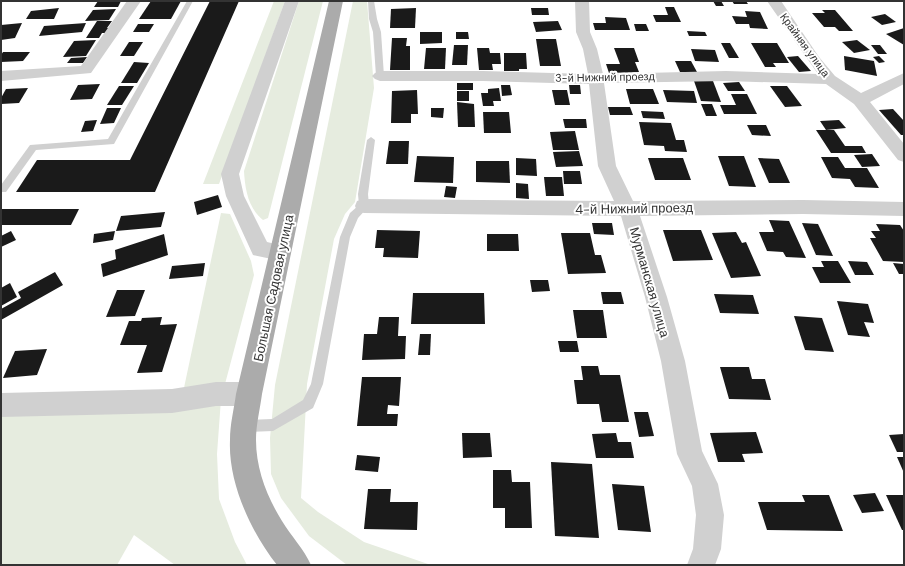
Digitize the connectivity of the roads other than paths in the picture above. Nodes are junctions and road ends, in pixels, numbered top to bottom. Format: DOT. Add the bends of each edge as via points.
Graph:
graph roads {
  1 [pos="134,1"];
  2 [pos="190,1"];
  3 [pos="292,1"];
  4 [pos="336,1"];
  5 [pos="371,1"];
  6 [pos="582,1"];
  7 [pos="774,1"];
  8 [pos="1,76"];
  9 [pos="380,76"];
  10 [pos="596,78"];
  11 [pos="904,78"];
  12 [pos="830,79"];
  13 [pos="860,100"];
  14 [pos="371,140"];
  15 [pos="904,156"];
  16 [pos="3,189"];
  17 [pos="364,206"];
  18 [pos="626,207"];
  19 [pos="904,209"];
  20 [pos="281,253"];
  21 [pos="250,394"];
  22 [pos="1,405"];
  23 [pos="245,426"];
  24 [pos="288,562"];
  25 [pos="701,565"];
  1 -- 8 [label="street" via="86,70"];
  2 -- 16 [label="lane" via="111,142 33,147"];
  3 -- 20 [label="street" via="230,174 235,196 260,249"];
  4 -- 20 [label="main road, Большая Садовая улица"];
  5 -- 9 [label="lane" via="377,32"];
  6 -- 10 [label="street, Мурманская улица" via="583,32 590,49"];
  7 -- 12 [label="street, Крайняя улица"];
  9 -- 10 [label="street, 3-й Нижний проезд"];
  10 -- 12 [label="street, 3-й Нижний проезд" via="726,76"];
  10 -- 18 [label="street, Мурманская улица" via="607,166"];
  11 -- 13 [label="street"];
  12 -- 13 [label="street, Крайняя улица"];
  13 -- 15 [label="street, Крайняя улица"];
  14 -- 17 [label="lane" via="363,194"];
  17 -- 18 [label="street, 4-й Нижний проезд" via="568,209"];
  17 -- 23 [label="lane" via="354,216 344,237 317,384 308,404 273,425"];
  18 -- 19 [label="street, 4-й Нижний проезд"];
  18 -- 25 [label="street, Мурманская улица" via="656,297 673,361 690,454 705,484 710,515 707,549"];
  20 -- 21 [label="main road, Большая Садовая улица"];
  21 -- 22 [label="street" via="216,394 172,402"];
  21 -- 23 [label="main road, Большая Садовая улица"];
  23 -- 24 [label="main road, Большая Садовая улица" via="243,446 248,482"];
}
